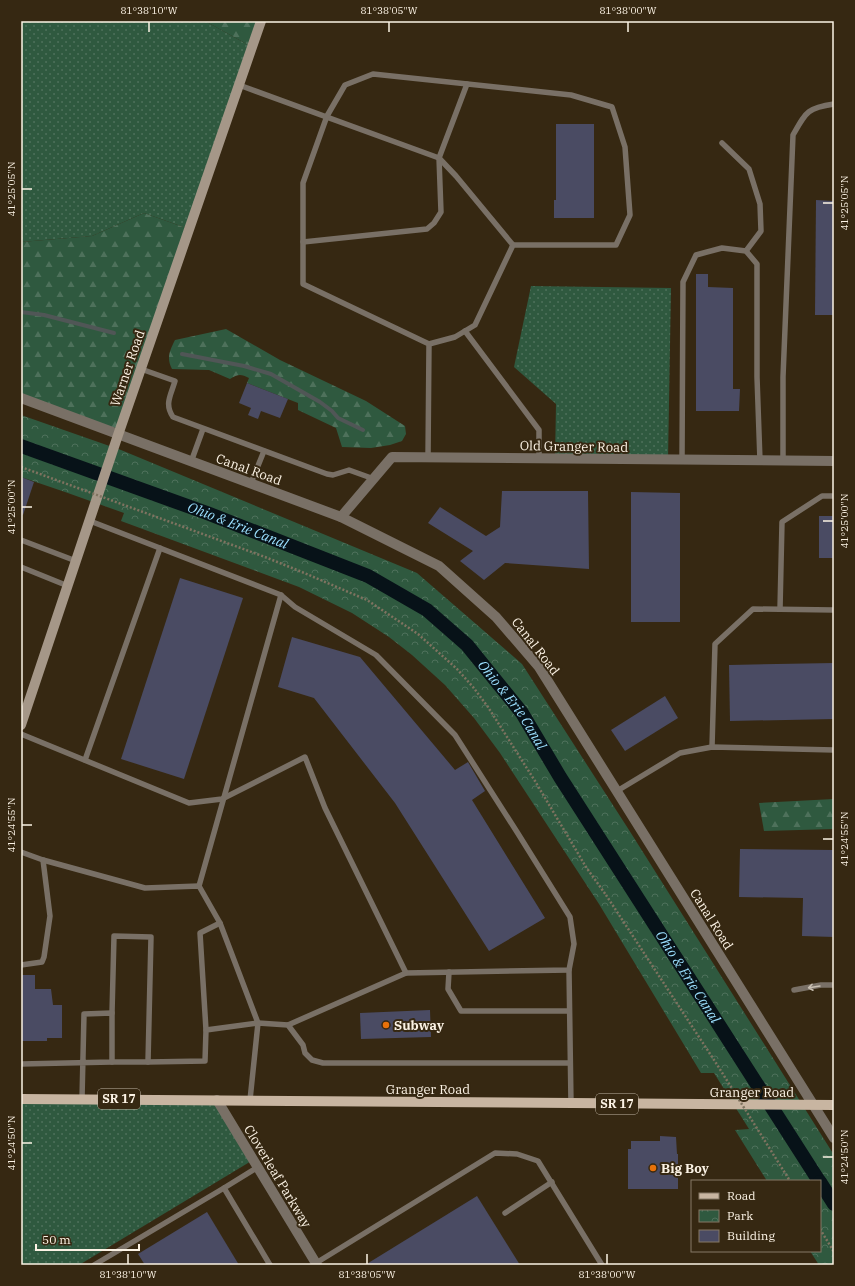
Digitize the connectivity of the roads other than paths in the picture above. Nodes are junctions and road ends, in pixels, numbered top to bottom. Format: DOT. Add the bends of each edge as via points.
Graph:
graph roads {
  1 [pos="261,21"];
  2 [pos="239,84"];
  3 [pos="467,84"];
  4 [pos="834,104"];
  5 [pos="327,116"];
  6 [pos="722,143"];
  7 [pos="439,158"];
  8 [pos="303,242"];
  9 [pos="513,245"];
  10 [pos="746,251"];
  11 [pos="466,331"];
  12 [pos="429,344"];
  13 [pos="141,369"];
  14 [pos="21,398"];
  15 [pos="203,429"];
  16 [pos="118,435"];
  17 [pos="264,451"];
  18 [pos="428,457"];
  19 [pos="539,458"];
  20 [pos="682,460"];
  21 [pos="760,460"];
  22 [pos="783,461"];
  23 [pos="191,462"];
  24 [pos="834,462"];
  25 [pos="374,479"];
  26 [pos="251,484"];
  27 [pos="834,496"];
  28 [pos="341,517"];
  29 [pos="90,520"];
  30 [pos="21,540"];
  31 [pos="160,548"];
  32 [pos="76,561"];
  33 [pos="21,567"];
  34 [pos="68,586"];
  35 [pos="281,595"];
  36 [pos="780,609"];
  37 [pos="834,610"];
  38 [pos="21,725"];
  39 [pos="21,734"];
  40 [pos="712,747"];
  41 [pos="834,750"];
  42 [pos="85,760"];
  43 [pos="617,791"];
  44 [pos="222,800"];
  45 [pos="21,852"];
  46 [pos="43,860"];
  47 [pos="199,886"];
  48 [pos="220,923"];
  49 [pos="21,965"];
  50 [pos="569,970"];
  51 [pos="449,972"];
  52 [pos="406,973"];
  53 [pos="834,985"];
  54 [pos="794,990"];
  55 [pos="569,1011"];
  56 [pos="112,1013"];
  57 [pos="258,1023"];
  58 [pos="288,1025"];
  59 [pos="206,1030"];
  60 [pos="112,1062"];
  61 [pos="148,1062"];
  62 [pos="83,1063"];
  63 [pos="570,1063"];
  64 [pos="21,1064"];
  65 [pos="21,1099"];
  66 [pos="82,1099"];
  67 [pos="217,1100"];
  68 [pos="250,1100"];
  69 [pos="571,1103"];
  70 [pos="813,1105"];
  71 [pos="834,1105"];
  72 [pos="834,1138"];
  73 [pos="258,1167"];
  74 [pos="552,1182"];
  75 [pos="224,1188"];
  76 [pos="504,1213"];
  77 [pos="317,1264"];
  78 [pos="94,1265"];
  79 [pos="270,1265"];
  80 [pos="602,1265"];
  1 -- 2 [label="main road, Warner Road"];
  2 -- 5 [label="lane"];
  2 -- 13 [label="main road, Warner Road"];
  3 -- 5 [label="lane" via="373,74 345,86"];
  3 -- 7 [label="lane"];
  3 -- 9 [label="lane" via="571,95 612,107 624,147 630,215 616,245"];
  4 -- 22 [label="lane" via="816,106 804,116 793,135 783,377"];
  5 -- 7 [label="lane"];
  5 -- 8 [label="lane" via="303,183"];
  6 -- 10 [label="lane" via="749,170 760,204 761,231"];
  7 -- 8 [label="lane" via="441,212 427,229"];
  7 -- 9 [label="lane"];
  8 -- 12 [label="lane" via="302,284"];
  9 -- 11 [label="lane" via="475,325"];
  10 -- 20 [label="lane" via="722,248 696,255 683,282"];
  10 -- 21 [label="lane" via="757,264"];
  11 -- 12 [label="lane" via="455,337"];
  11 -- 19 [label="lane" via="539,430"];
  12 -- 18 [label="lane"];
  13 -- 15 [label="lane" via="175,381 168,405 169,411 173,417"];
  13 -- 16 [label="main road, Warner Road"];
  14 -- 16 [label="street, Canal Road"];
  15 -- 17 [label="lane"];
  15 -- 23 [label="lane"];
  16 -- 23 [label="street, Canal Road"];
  16 -- 29 [label="main road, Warner Road"];
  17 -- 25 [label="lane" via="328,474 349,470"];
  17 -- 26 [label="lane"];
  18 -- 19 [label="street, Old Granger Road"];
  18 -- 25 [label="street, Old Granger Road" via="392,457"];
  19 -- 20 [label="street, Old Granger Road"];
  20 -- 21 [label="street, Old Granger Road"];
  21 -- 22 [label="street, Old Granger Road"];
  22 -- 24 [label="street, Old Granger Road"];
  23 -- 26 [label="street, Canal Road"];
  25 -- 28 [label="street, Old Granger Road"];
  26 -- 28 [label="street, Canal Road"];
  27 -- 36 [label="lane" via="822,496 782,522"];
  28 -- 43 [label="street, Canal Road" via="439,566 496,617 539,667"];
  29 -- 31 [label="lane"];
  29 -- 32 [label="main road, Warner Road"];
  30 -- 32 [label="lane"];
  31 -- 35 [label="lane"];
  31 -- 42 [label="lane"];
  32 -- 34 [label="main road, Warner Road"];
  33 -- 34 [label="lane"];
  34 -- 38 [label="main road, Warner Road" via="27,699"];
  35 -- 44 [label="lane"];
  35 -- 50 [label="lane" via="295,608 376,655 455,735 570,917 574,944"];
  36 -- 37 [label="lane"];
  36 -- 40 [label="lane" via="753,609 715,644"];
  39 -- 42 [label="lane"];
  40 -- 41 [label="lane"];
  40 -- 43 [label="lane" via="680,753"];
  42 -- 44 [label="lane" via="189,803"];
  43 -- 70 [label="street, Canal Road"];
  44 -- 47 [label="lane"];
  44 -- 52 [label="lane" via="305,757 325,808"];
  45 -- 46 [label="lane"];
  46 -- 47 [label="lane" via="145,888"];
  46 -- 49 [label="lane" via="50,916 44,957 42,962"];
  47 -- 48 [label="lane"];
  48 -- 57 [label="lane"];
  48 -- 59 [label="lane" via="200,933"];
  50 -- 51 [label="lane"];
  50 -- 55 [label="lane"];
  51 -- 52 [label="lane"];
  51 -- 55 [label="lane" via="448,989 461,1011"];
  52 -- 58 [label="lane"];
  53 -- 54 [label="lane, one-way"];
  55 -- 63 [label="lane"];
  56 -- 60 [label="lane"];
  56 -- 61 [label="lane" via="114,936 151,937"];
  56 -- 62 [label="lane" via="84,1014"];
  57 -- 58 [label="lane"];
  57 -- 59 [label="lane"];
  57 -- 68 [label="lane"];
  58 -- 63 [label="lane" via="303,1045 305,1053 312,1060 323,1063"];
  59 -- 61 [label="lane" via="205,1061"];
  60 -- 61 [label="lane"];
  60 -- 62 [label="lane"];
  62 -- 64 [label="lane"];
  62 -- 66 [label="lane"];
  63 -- 69 [label="lane"];
  65 -- 66 [label="main road, Granger Road / SR 17"];
  66 -- 67 [label="main road, Granger Road / SR 17"];
  67 -- 68 [label="main road, Granger Road / SR 17"];
  67 -- 73 [label="street, Cloverleaf Parkway"];
  68 -- 69 [label="main road, Granger Road / SR 17"];
  69 -- 70 [label="main road, Granger Road / SR 17"];
  70 -- 71 [label="main road, Granger Road / SR 17"];
  70 -- 72 [label="street, Canal Road"];
  73 -- 75 [label="lane"];
  73 -- 77 [label="street, Cloverleaf Parkway"];
  74 -- 76 [label="lane"];
  74 -- 77 [label="lane" via="538,1161 517,1154 495,1153"];
  74 -- 80 [label="lane"];
  75 -- 78 [label="lane"];
  75 -- 79 [label="lane"];
}
